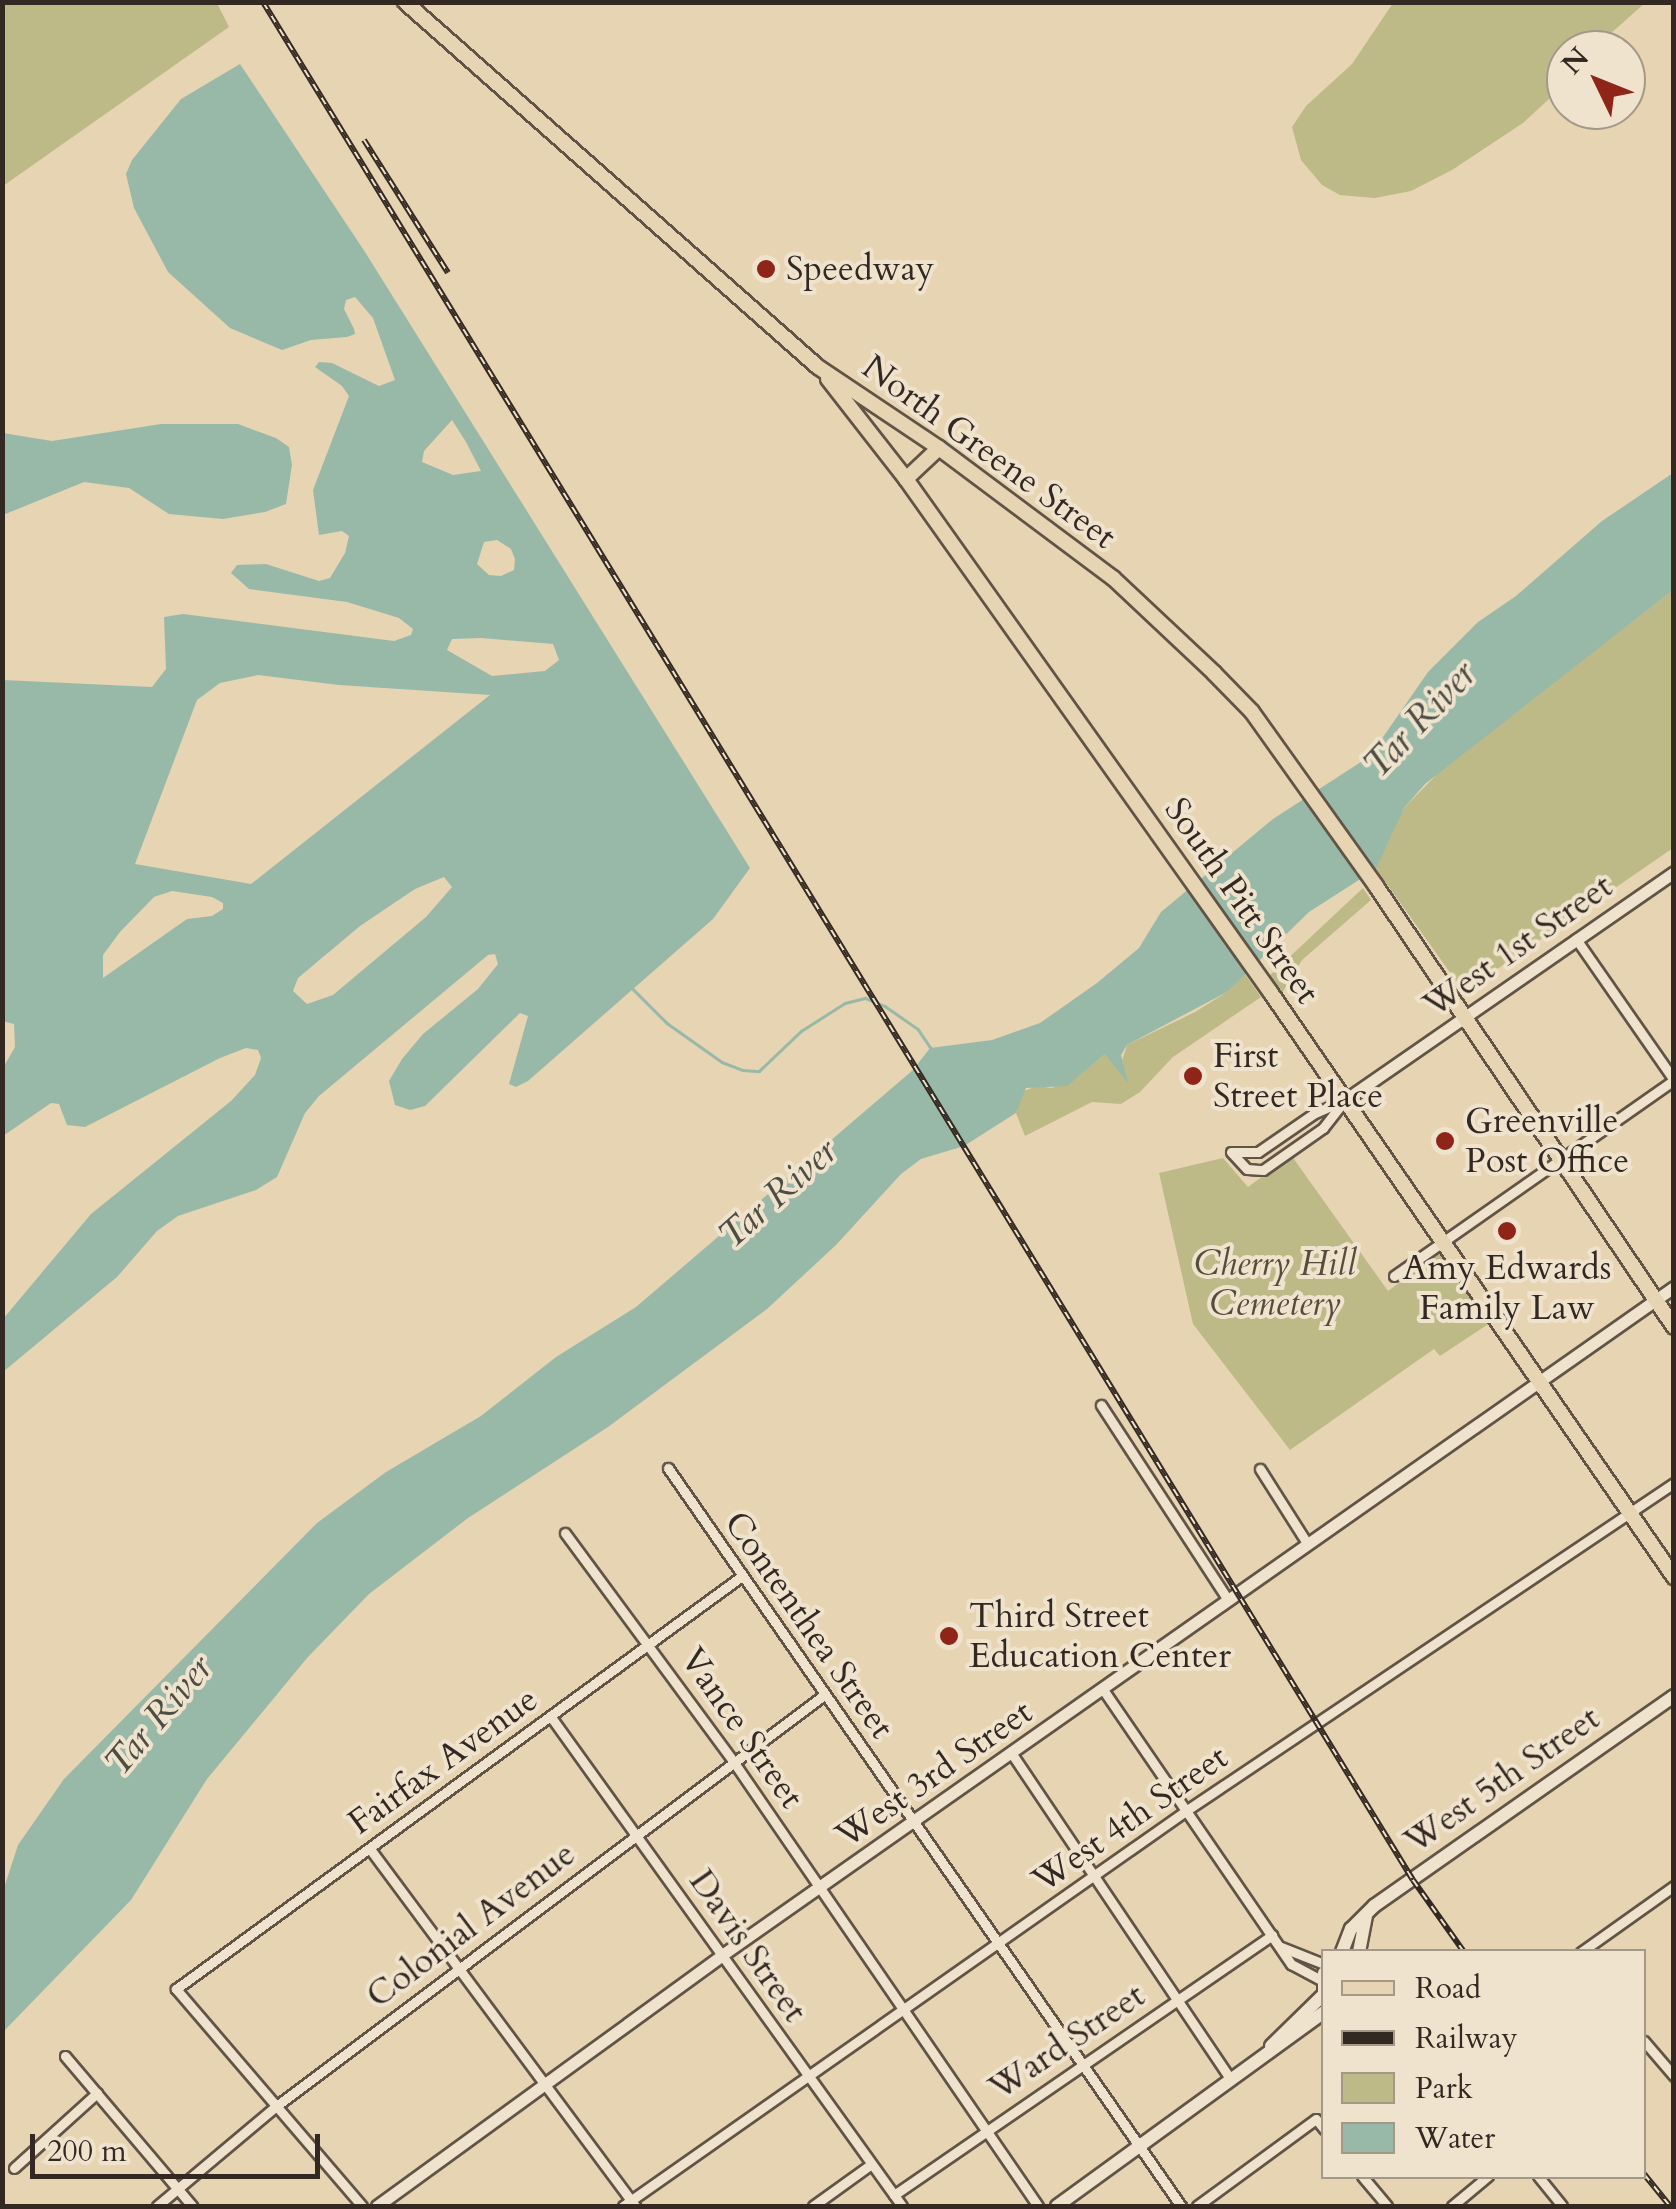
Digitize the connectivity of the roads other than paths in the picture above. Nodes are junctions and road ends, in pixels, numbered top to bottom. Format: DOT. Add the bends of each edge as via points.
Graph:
graph roads {
  1 [pos="405,2"];
  2 [pos="818,367"];
  3 [pos="938,448"];
  4 [pos="906,479"];
  5 [pos="1674,872"];
  6 [pos="1576,939"];
  7 [pos="1464,1017"];
  8 [pos="1673,1080"];
  9 [pos="1345,1100"];
  10 [pos="1294,1128"];
  11 [pos="1305,1141"];
  12 [pos="1255,1152"];
  13 [pos="1560,1160"];
  14 [pos="1252,1170"];
  15 [pos="1443,1242"];
  16 [pos="1394,1276"];
  17 [pos="1674,1287"];
  18 [pos="1655,1300"];
  19 [pos="1674,1327"];
  20 [pos="1540,1381"];
  21 [pos="1100,1406"];
  22 [pos="668,1468"];
  23 [pos="1260,1469"];
  24 [pos="1674,1483"];
  25 [pos="1629,1514"];
  26 [pos="564,1532"];
  27 [pos="1308,1543"];
  28 [pos="742,1576"];
  29 [pos="1674,1577"];
  30 [pos="1228,1600"];
  31 [pos="649,1644"];
  32 [pos="1102,1688"];
  33 [pos="824,1695"];
  34 [pos="1674,1696"];
  35 [pos="550,1717"];
  36 [pos="1012,1754"];
  37 [pos="735,1764"];
  38 [pos="1187,1810"];
  39 [pos="914,1823"];
  40 [pos="636,1836"];
  41 [pos="370,1850"];
  42 [pos="1094,1877"];
  43 [pos="1674,1886"];
  44 [pos="821,1888"];
  45 [pos="1366,1914"];
  46 [pos="1272,1934"];
  47 [pos="996,1945"];
  48 [pos="1279,1946"];
  49 [pos="1343,1949"];
  50 [pos="1360,1949"];
  51 [pos="1585,1949"];
  52 [pos="722,1955"];
  53 [pos="1321,1963"];
  54 [pos="460,1968"];
  55 [pos="1321,1976"];
  56 [pos="1321,1997"];
  57 [pos="1176,2001"];
  58 [pos="902,2006"];
  59 [pos="1321,2014"];
  60 [pos="1646,2043"];
  61 [pos="1270,2048"];
  62 [pos="1674,2055"];
  63 [pos="66,2056"];
  64 [pos="1663,2064"];
  65 [pos="1081,2065"];
  66 [pos="1674,2076"];
  67 [pos="808,2077"];
  68 [pos="1230,2078"];
  69 [pos="544,2086"];
  70 [pos="97,2093"];
  71 [pos="275,2107"];
  72 [pos="1321,2126"];
  73 [pos="988,2130"];
  74 [pos="1138,2146"];
  75 [pos="870,2164"];
  76 [pos="14,2168"];
  77 [pos="1364,2179"];
  78 [pos="1484,2179"];
  79 [pos="1540,2179"];
  80 [pos="177,2189"];
  81 [pos="894,2195"];
  82 [pos="629,2205"];
  83 [pos="157,2206"];
  84 [pos="192,2206"];
  85 [pos="362,2206"];
  86 [pos="377,2206"];
  87 [pos="813,2206"];
  88 [pos="902,2206"];
  89 [pos="1038,2206"];
  90 [pos="1056,2206"];
  91 [pos="1181,2206"];
  92 [pos="1198,2206"];
  93 [pos="1387,2206"];
  94 [pos="1452,2206"];
  95 [pos="1562,2206"];
  1 -- 2 [label="main road, North Greene Street"];
  2 -- 3 [label="main road, North Greene Street"];
  2 -- 4 [label="main road, South Pitt Street"];
  3 -- 4 [label="main road"];
  3 -- 7 [label="main road, North Greene Street" via="1113,578 1252,712"];
  4 -- 9 [label="main road, South Pitt Street"];
  5 -- 6 [label="street, West 1st Street"];
  6 -- 7 [label="street, West 1st Street"];
  6 -- 8 [label="street"];
  7 -- 9 [label="street, West 1st Street"];
  7 -- 13 [label="main road, North Greene Street"];
  8 -- 13 [label="street"];
  9 -- 10 [label="street"];
  9 -- 11 [label="street"];
  9 -- 15 [label="main road, South Pitt Street"];
  10 -- 11 [label="street"];
  10 -- 12 [label="street"];
  11 -- 14 [label="street" via="1264,1170"];
  12 -- 14 [label="street"];
  12 -- 14 [label="street" via="1232,1152"];
  13 -- 15 [label="street"];
  13 -- 18 [label="main road, North Greene Street"];
  15 -- 16 [label="street"];
  15 -- 20 [label="main road, South Pitt Street"];
  17 -- 18 [label="street, West 3rd Street"];
  18 -- 19 [label="main road, North Greene Street"];
  18 -- 20 [label="street, West 3rd Street"];
  20 -- 25 [label="main road, South Pitt Street"];
  20 -- 27 [label="street, West 3rd Street"];
  21 -- 30 [label="street"];
  22 -- 28 [label="street, Contenthea Street"];
  23 -- 27 [label="street"];
  24 -- 25 [label="street, West 4th Street"];
  25 -- 29 [label="main road, South Pitt Street"];
  25 -- 38 [label="street, West 4th Street"];
  26 -- 31 [label="street, Vance Street"];
  27 -- 30 [label="street, West 3rd Street"];
  28 -- 31 [label="street, Fairfax Avenue"];
  28 -- 33 [label="street, Contenthea Street"];
  30 -- 32 [label="street, West 3rd Street"];
  31 -- 35 [label="street, Fairfax Avenue"];
  31 -- 37 [label="street, Vance Street"];
  32 -- 36 [label="street, West 3rd Street"];
  32 -- 38 [label="street"];
  33 -- 37 [label="street, Colonial Avenue"];
  33 -- 39 [label="street, Contenthea Street"];
  34 -- 45 [label="main road, West 5th Street"];
  35 -- 40 [label="street, Davis Street"];
  35 -- 41 [label="street, Fairfax Avenue"];
  36 -- 39 [label="street, West 3rd Street"];
  36 -- 42 [label="street"];
  37 -- 40 [label="street, Colonial Avenue"];
  37 -- 44 [label="street, Vance Street"];
  38 -- 42 [label="street, West 4th Street"];
  38 -- 46 [label="street"];
  39 -- 44 [label="street, West 3rd Street"];
  39 -- 47 [label="street, Contenthea Street"];
  40 -- 52 [label="street, Davis Street"];
  40 -- 54 [label="street, Colonial Avenue"];
  41 -- 54 [label="street"];
  41 -- 71 [label="street, Fairfax Avenue" via="176,1989"];
  42 -- 47 [label="street, West 4th Street"];
  42 -- 57 [label="street"];
  43 -- 51 [label="street"];
  44 -- 52 [label="street, West 3rd Street"];
  44 -- 58 [label="street, Vance Street"];
  45 -- 49 [label="main road, West 5th Street"];
  45 -- 50 [label="main road"];
  46 -- 48 [label="street"];
  46 -- 57 [label="street, Ward Street"];
  47 -- 58 [label="street, West 4th Street"];
  47 -- 65 [label="street, Contenthea Street"];
  48 -- 53 [label="street"];
  48 -- 55 [label="street" via="1301,1972"];
  52 -- 67 [label="street, Davis Street"];
  52 -- 69 [label="street, West 3rd Street"];
  54 -- 69 [label="street"];
  54 -- 71 [label="street, Colonial Avenue"];
  56 -- 61 [label="main road"];
  57 -- 65 [label="street, Ward Street"];
  57 -- 68 [label="street"];
  58 -- 67 [label="street, West 4th Street"];
  58 -- 73 [label="street, Vance Street"];
  59 -- 61 [label="main road"];
  60 -- 64 [label="street"];
  61 -- 68 [label="main road"];
  62 -- 64 [label="street"];
  63 -- 70 [label="street"];
  64 -- 66 [label="street"];
  65 -- 73 [label="street, Ward Street"];
  65 -- 74 [label="street, Contenthea Street"];
  67 -- 75 [label="street, Davis Street"];
  67 -- 82 [label="street, West 4th Street"];
  68 -- 74 [label="main road"];
  69 -- 82 [label="street"];
  69 -- 86 [label="street, West 3rd Street"];
  70 -- 76 [label="street"];
  70 -- 80 [label="street"];
  71 -- 80 [label="street, Colonial Avenue"];
  71 -- 85 [label="street"];
  72 -- 92 [label="street" via="1316,2120"];
  73 -- 81 [label="street, Ward Street"];
  73 -- 89 [label="street, Vance Street"];
  74 -- 90 [label="main road"];
  74 -- 91 [label="street, Contenthea Street"];
  75 -- 81 [label="street, Davis Street"];
  75 -- 87 [label="street"];
  77 -- 93 [label="street"];
  78 -- 94 [label="street"];
  79 -- 95 [label="street"];
  80 -- 83 [label="street, Colonial Avenue"];
  80 -- 84 [label="street"];
  81 -- 88 [label="street, Davis Street"];
}
